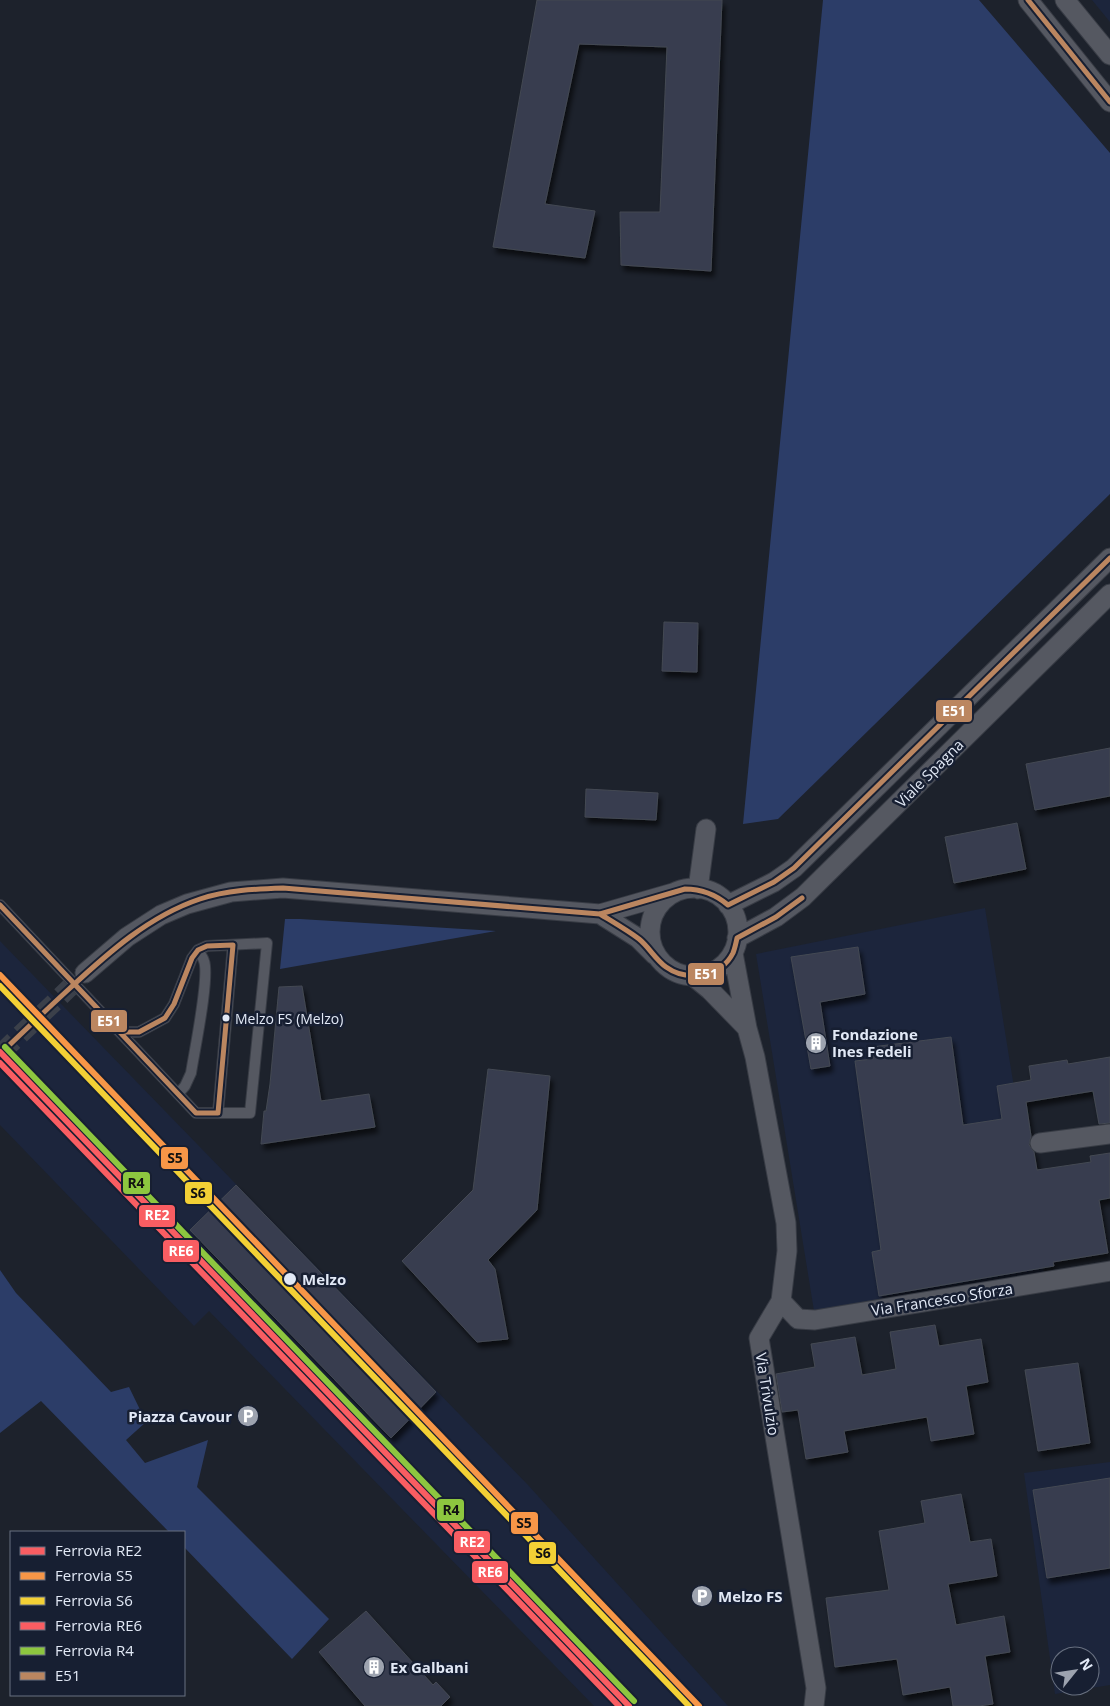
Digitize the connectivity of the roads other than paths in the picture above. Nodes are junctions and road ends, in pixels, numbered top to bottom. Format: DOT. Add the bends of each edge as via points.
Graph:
graph roads {
  1 [pos="1028,0"];
  2 [pos="1065,0"];
  3 [pos="1110,56"];
  4 [pos="1110,102"];
  5 [pos="1110,558"];
  6 [pos="1110,594"];
  7 [pos="706,829"];
  8 [pos="698,889"];
  9 [pos="673,893"];
  10 [pos="0,905"];
  11 [pos="728,905"];
  12 [pos="600,914"];
  13 [pos="233,945"];
  14 [pos="735,945"];
  15 [pos="198,950"];
  16 [pos="657,956"];
  17 [pos="85,974"];
  18 [pos="694,977"];
  19 [pos="746,1028"];
  20 [pos="120,1032"];
  21 [pos="178,1094"];
  22 [pos="218,1113"];
  23 [pos="1110,1134"];
  24 [pos="1040,1144"];
  25 [pos="1110,1271"];
  26 [pos="781,1301"];
  27 [pos="814,1706"];
  1 -- 4 [label="street"];
  2 -- 3 [label="street"];
  5 -- 11 [label="street, Viale Spagna" via="794,868"];
  6 -- 14 [label="street, Viale Spagna" via="803,897"];
  7 -- 8 [label="street"];
  8 -- 9 [label="street"];
  8 -- 11 [label="street" via="715,894"];
  9 -- 12 [label="street"];
  9 -- 16 [label="street" via="659,905 651,921 650,939"];
  10 -- 20 [label="lane"];
  11 -- 14 [label="street" via="736,920"];
  12 -- 16 [label="street" via="638,938"];
  12 -- 17 [label="street" via="284,888 249,889 222,893 169,911 111,949"];
  13 -- 15 [label="lane" via="207,946"];
  13 -- 22 [label="lane"];
  13 -- 22 [label="lane" via="267,943 250,1113"];
  14 -- 18 [label="street" via="723,965 710,974"];
  14 -- 19 [label="street, Via Trivulzio"];
  15 -- 20 [label="lane" via="165,1018 139,1032"];
  15 -- 21 [label="lane" via="206,971 198,1031 191,1073"];
  16 -- 18 [label="street" via="666,967"];
  18 -- 19 [label="street, Via Trivulzio"];
  19 -- 26 [label="street, Via Trivulzio" via="755,1056 786,1223 787,1251"];
  20 -- 21 [label="lane"];
  21 -- 22 [label="lane" via="196,1113"];
  23 -- 24 [label="street"];
  25 -- 26 [label="street, Via Francesco Sforza" via="815,1320 798,1319"];
  26 -- 27 [label="street, Via Trivulzio" via="759,1338 816,1688"];
}
